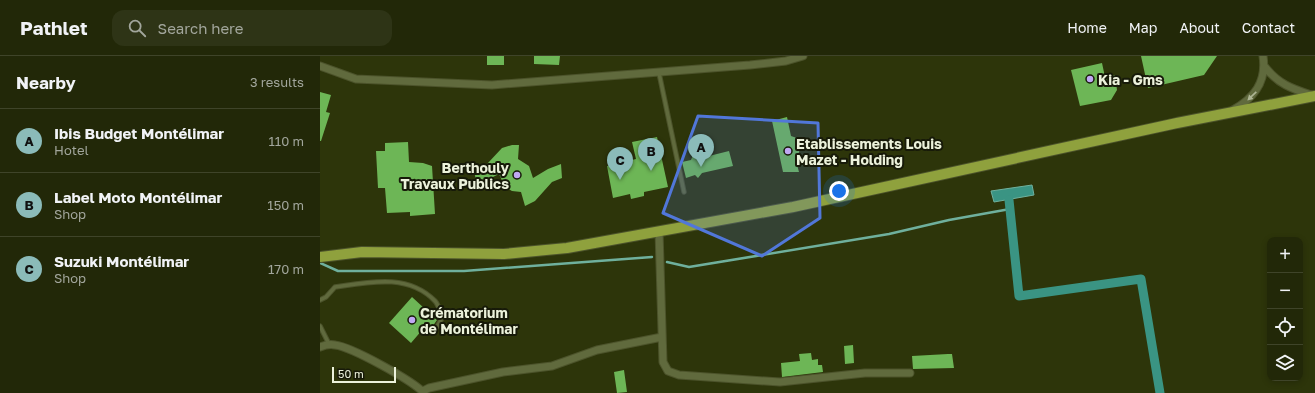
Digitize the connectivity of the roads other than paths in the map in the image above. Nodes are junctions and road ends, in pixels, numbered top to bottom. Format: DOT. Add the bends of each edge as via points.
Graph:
graph roads {
  1 [pos="803,56"];
  2 [pos="1263,56"];
  3 [pos="787,58"];
  4 [pos="320,66"];
  5 [pos="1265,67"];
  6 [pos="659,73"];
  7 [pos="1315,96"];
  8 [pos="1226,114"];
  9 [pos="684,192"];
  10 [pos="659,231"];
  11 [pos="320,257"];
  12 [pos="320,300"];
  13 [pos="320,326"];
  14 [pos="437,327"];
  15 [pos="662,337"];
  16 [pos="329,344"];
  17 [pos="320,347"];
  18 [pos="910,373"];
  19 [pos="424,392"];
  1 -- 3 [label="street"];
  2 -- 5 [label="street"];
  3 -- 6 [label="street"];
  4 -- 6 [label="street" via="356,79 492,85"];
  5 -- 7 [label="street" via="1286,86"];
  5 -- 8 [label="street, one-way" via="1258,91 1245,103"];
  6 -- 9 [label="lane"];
  7 -- 8 [label="main road"];
  8 -- 10 [label="main road" via="793,207"];
  10 -- 11 [label="main road" via="568,248 504,254 362,252"];
  10 -- 15 [label="street"];
  12 -- 14 [label="lane" via="334,287 389,281 413,285 436,302 442,318"];
  13 -- 16 [label="lane"];
  15 -- 18 [label="street" via="663,362 668,371 679,375 780,382 865,373"];
  15 -- 19 [label="street" via="597,350 552,366 504,372 429,388"];
  16 -- 17 [label="street"];
  16 -- 19 [label="street" via="351,349"];
}
